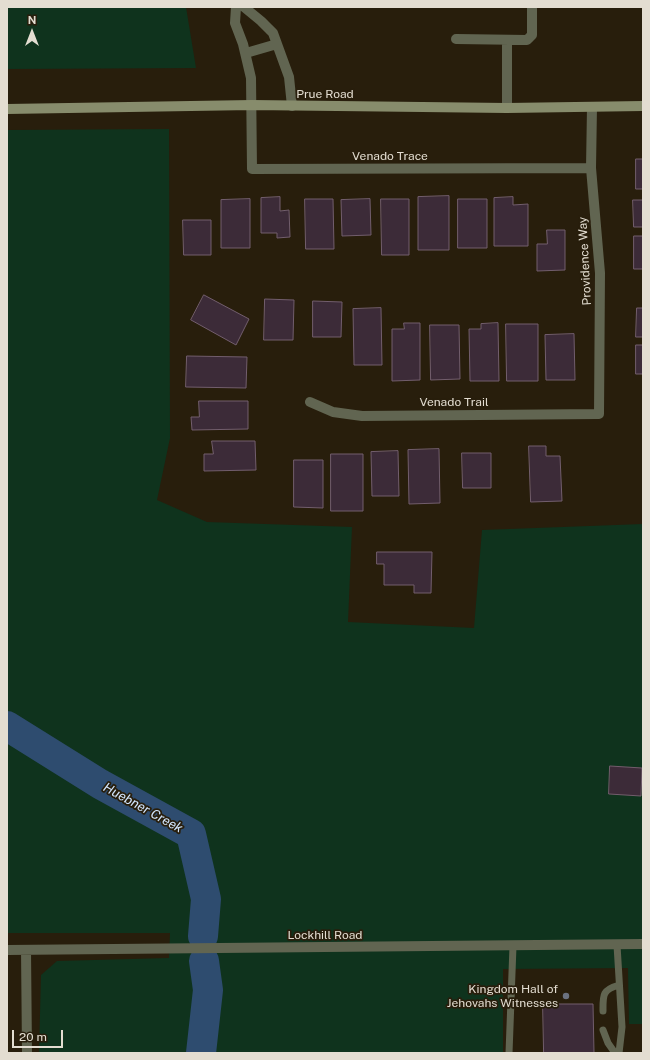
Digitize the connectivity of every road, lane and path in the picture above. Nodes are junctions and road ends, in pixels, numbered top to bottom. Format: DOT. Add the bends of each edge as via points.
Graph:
graph roads {
  1 [pos="236,7"];
  2 [pos="244,7"];
  3 [pos="532,7"];
  4 [pos="456,39"];
  5 [pos="507,40"];
  6 [pos="277,44"];
  7 [pos="246,53"];
  8 [pos="252,106"];
  9 [pos="292,106"];
  10 [pos="643,106"];
  11 [pos="592,107"];
  12 [pos="506,108"];
  13 [pos="7,109"];
  14 [pos="591,168"];
  15 [pos="310,402"];
  16 [pos="599,414"];
  17 [pos="617,944"];
  18 [pos="643,944"];
  19 [pos="513,946"];
  20 [pos="7,950"];
  21 [pos="26,950"];
  22 [pos="619,985"];
  23 [pos="603,1012"];
  24 [pos="603,1030"];
  25 [pos="27,1053"];
  26 [pos="509,1053"];
  27 [pos="615,1053"];
  28 [pos="620,1053"];
  1 -- 7 [label="street" via="236,23"];
  2 -- 6 [label="street" via="273,34"];
  3 -- 5 [label="street" via="532,35 527,40"];
  4 -- 5 [label="street"];
  5 -- 12 [label="street"];
  6 -- 7 [label="street"];
  6 -- 9 [label="street" via="289,77"];
  7 -- 8 [label="street" via="252,78"];
  8 -- 9 [label="main road, Prue Road"];
  8 -- 13 [label="main road, Prue Road"];
  8 -- 14 [label="street, Venado Trace" via="252,169"];
  9 -- 12 [label="main road, Prue Road"];
  10 -- 11 [label="main road, Prue Road"];
  11 -- 12 [label="main road, Prue Road"];
  11 -- 14 [label="street, Providence Way"];
  14 -- 16 [label="street, Providence Way" via="600,273"];
  15 -- 16 [label="street, Venado Trail" via="333,412 362,416"];
  17 -- 18 [label="street, Lockhill Road"];
  17 -- 19 [label="street, Lockhill Road"];
  17 -- 22 [label="lane"];
  19 -- 21 [label="street, Lockhill Road"];
  19 -- 26 [label="lane"];
  20 -- 21 [label="street, Lockhill Road"];
  21 -- 25 [label="street"];
  22 -- 23 [label="lane" via="609,988 603,997"];
  22 -- 28 [label="lane" via="622,1027"];
  24 -- 27 [label="lane"];
}
